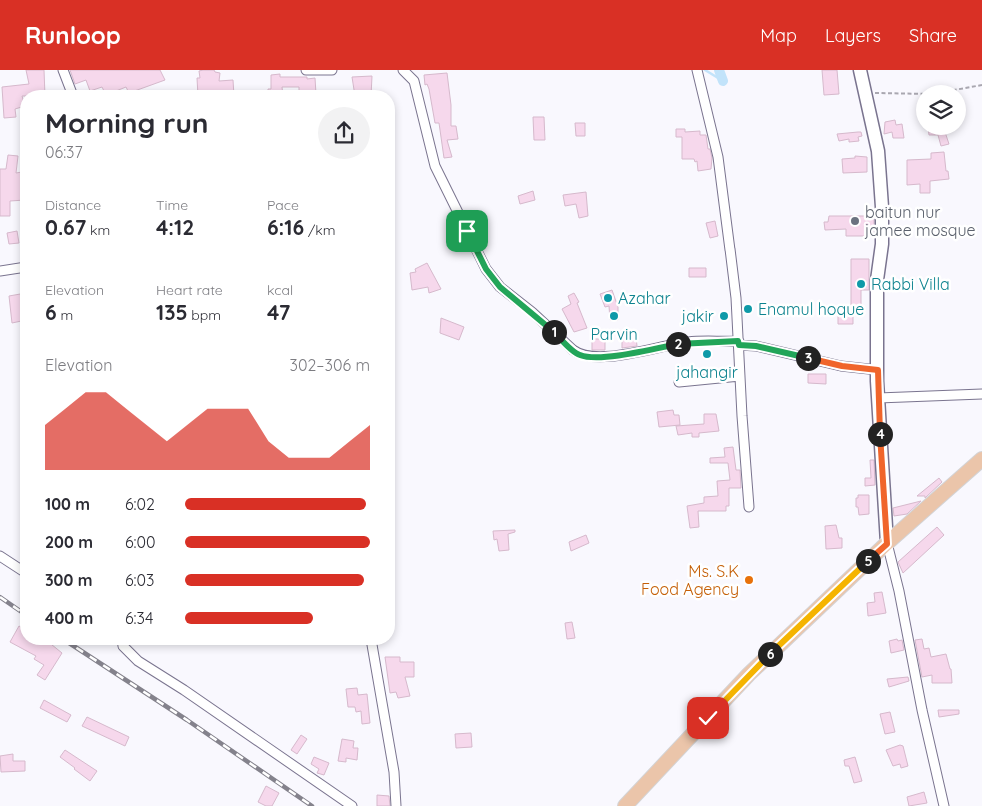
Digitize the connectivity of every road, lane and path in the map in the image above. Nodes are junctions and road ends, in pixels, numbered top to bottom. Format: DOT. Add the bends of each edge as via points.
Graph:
graph roads {
  1 [pos="63,70"];
  2 [pos="306,70"];
  3 [pos="332,70"];
  4 [pos="403,70"];
  5 [pos="697,70"];
  6 [pos="860,70"];
  7 [pos="982,85"];
  8 [pos="70,90"];
  9 [pos="865,93"];
  10 [pos="20,268"];
  11 [pos="0,271"];
  12 [pos="739,343"];
  13 [pos="878,370"];
  14 [pos="740,376"];
  15 [pos="680,382"];
  16 [pos="982,394"];
  17 [pos="878,398"];
  18 [pos="982,458"];
  19 [pos="749,507"];
  20 [pos="887,544"];
  21 [pos="0,556"];
  22 [pos="20,569"];
  23 [pos="123,645"];
  24 [pos="372,645"];
  25 [pos="352,806"];
  26 [pos="396,806"];
  27 [pos="625,806"];
  28 [pos="944,806"];
  1 -- 8 [label="street"];
  2 -- 3 [label="street"];
  4 -- 12 [label="street" via="414,81 435,166 486,269 500,287 580,355 618,355 689,342"];
  5 -- 12 [label="street" via="718,157"];
  6 -- 9 [label="street"];
  7 -- 9 [label="path" via="932,94"];
  9 -- 13 [label="street" via="878,151 882,208 877,280"];
  10 -- 11 [label="street"];
  12 -- 13 [label="street" via="842,366"];
  12 -- 14 [label="street"];
  13 -- 17 [label="street"];
  14 -- 15 [label="street"];
  14 -- 19 [label="street"];
  16 -- 17 [label="street"];
  17 -- 20 [label="street"];
  18 -- 20 [label="main road"];
  20 -- 27 [label="main road" via="749,674"];
  20 -- 28 [label="street"];
  21 -- 22 [label="street"];
  23 -- 25 [label="street" via="138,661"];
  24 -- 26 [label="street" via="394,772"];
}
